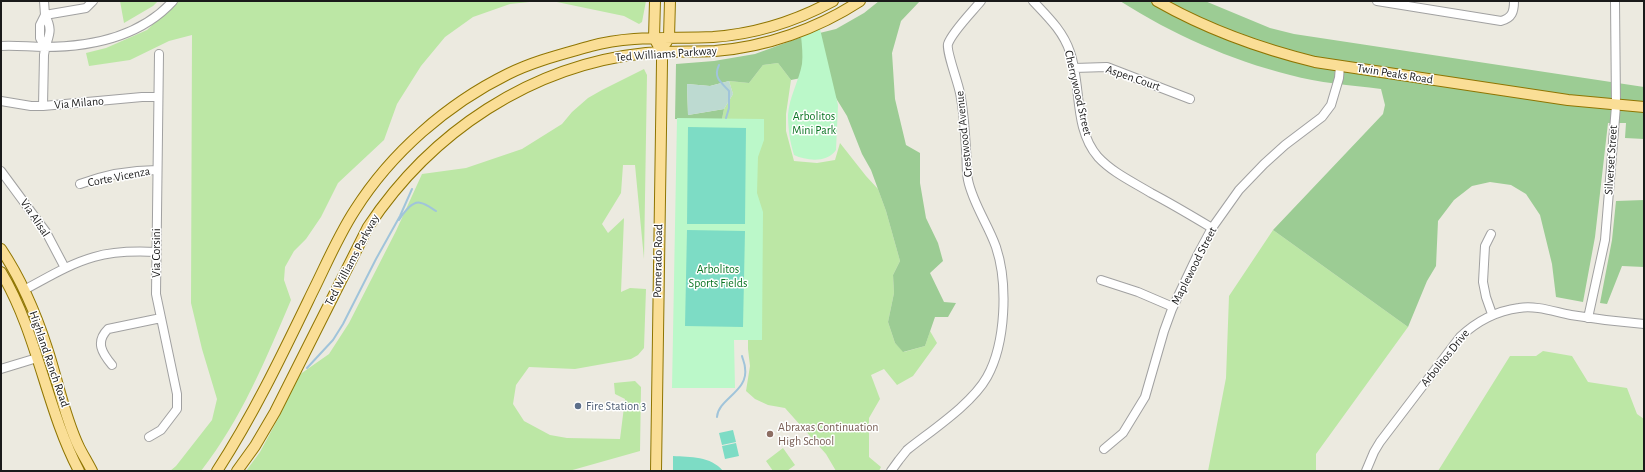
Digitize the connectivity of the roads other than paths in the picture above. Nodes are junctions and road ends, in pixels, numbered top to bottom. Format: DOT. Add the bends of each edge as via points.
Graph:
graph roads {
  1 [pos="44,1"];
  2 [pos="92,1"];
  3 [pos="173,1"];
  4 [pos="655,1"];
  5 [pos="670,1"];
  6 [pos="833,1"];
  7 [pos="860,1"];
  8 [pos="981,1"];
  9 [pos="1033,1"];
  10 [pos="1157,1"];
  11 [pos="1377,1"];
  12 [pos="1514,1"];
  13 [pos="1615,1"];
  14 [pos="45,15"];
  15 [pos="669,37"];
  16 [pos="654,38"];
  17 [pos="1,46"];
  18 [pos="45,47"];
  19 [pos="662,52"];
  20 [pos="159,54"];
  21 [pos="1340,66"];
  22 [pos="1074,68"];
  23 [pos="158,97"];
  24 [pos="1190,99"];
  25 [pos="1,101"];
  26 [pos="43,106"];
  27 [pos="1616,106"];
  28 [pos="1644,107"];
  29 [pos="157,170"];
  30 [pos="1,171"];
  31 [pos="80,184"];
  32 [pos="1212,228"];
  33 [pos="1492,234"];
  34 [pos="1,249"];
  35 [pos="156,252"];
  36 [pos="65,268"];
  37 [pos="1,272"];
  38 [pos="1101,280"];
  39 [pos="24,290"];
  40 [pos="1173,307"];
  41 [pos="1492,314"];
  42 [pos="161,318"];
  43 [pos="1588,318"];
  44 [pos="1644,324"];
  45 [pos="37,358"];
  46 [pos="112,365"];
  47 [pos="1,369"];
  48 [pos="149,437"];
  49 [pos="1104,449"];
  50 [pos="79,471"];
  51 [pos="92,471"];
  52 [pos="217,471"];
  53 [pos="237,471"];
  54 [pos="656,471"];
  55 [pos="891,471"];
  56 [pos="1366,471"];
  1 -- 14 [label="street"];
  2 -- 14 [label="street" via="86,8"];
  3 -- 18 [label="street" via="143,25 121,36 98,43"];
  4 -- 16 [label="main road"];
  5 -- 15 [label="main road, Pomerado Road"];
  6 -- 15 [label="main road, Ted Williams Parkway" via="803,16 752,32 712,37"];
  7 -- 19 [label="main road, Ted Williams Parkway" via="817,24 774,40 722,50"];
  8 -- 55 [label="street, Crestwood Avenue" via="947,46 959,84 964,112 968,179 974,202 996,246 1002,276 1000,334 987,376 973,397 908,450"];
  9 -- 22 [label="street, Cherrywood Street" via="1064,36"];
  10 -- 21 [label="main road, Twin Peaks Road" via="1229,37 1280,53"];
  11 -- 12 [label="street" via="1501,21 1510,17 1514,10"];
  13 -- 27 [label="street, Silverset Street"];
  14 -- 18 [label="street" via="50,25"];
  15 -- 16 [label="main road, Ted Williams Parkway"];
  15 -- 19 [label="main road, Pomerado Road"];
  16 -- 19 [label="main road"];
  16 -- 52 [label="main road, Ted Williams Parkway" via="607,42 547,58 508,74 432,123 400,154 374,183 355,211 336,244 265,390"];
  17 -- 18 [label="street"];
  18 -- 26 [label="street"];
  19 -- 53 [label="main road, Ted Williams Parkway" via="610,58 543,79 483,112 447,138 415,166 385,201 368,227 275,412"];
  19 -- 54 [label="main road, Pomerado Road"];
  20 -- 23 [label="street, Via Corsini"];
  21 -- 27 [label="main road, Twin Peaks Road"];
  21 -- 32 [label="street, Maplewood Street" via="1337,88 1327,111 1264,164 1239,190"];
  22 -- 24 [label="street, Aspen Court" via="1107,66"];
  22 -- 32 [label="street, Cherrywood Street" via="1082,124 1098,157 1117,174"];
  23 -- 26 [label="street, Via Milano"];
  23 -- 29 [label="street, Via Corsini"];
  25 -- 26 [label="street, Via Milano"];
  27 -- 28 [label="main road, Twin Peaks Road"];
  27 -- 43 [label="street, Silverset Street" via="1605,240"];
  29 -- 31 [label="street, Corte Vicenza" via="144,170"];
  29 -- 35 [label="street, Via Corsini"];
  30 -- 36 [label="street, Via Alisal" via="46,232"];
  32 -- 40 [label="street, Maplewood Street"];
  33 -- 41 [label="street" via="1485,246 1483,282"];
  34 -- 39 [label="main road, Highland Ranch Road"];
  35 -- 36 [label="street" via="130,251 95,256"];
  35 -- 42 [label="street, Via Corsini" via="156,294"];
  36 -- 39 [label="street"];
  37 -- 45 [label="main road, Highland Ranch Road" via="22,316"];
  38 -- 40 [label="street"];
  39 -- 51 [label="main road, Highland Ranch Road" via="47,347 79,446"];
  40 -- 49 [label="street, Maplewood Street" via="1145,397 1123,433"];
  41 -- 43 [label="street, Arbolitos Drive" via="1530,307"];
  41 -- 56 [label="street, Arbolitos Drive" via="1473,325 1460,337 1380,442"];
  42 -- 46 [label="street" via="108,329 102,335 100,345 104,356"];
  42 -- 48 [label="street, Via Corsini" via="177,394 177,409 161,430"];
  43 -- 44 [label="street, Arbolitos Drive"];
  45 -- 47 [label="street"];
  45 -- 50 [label="main road, Highland Ranch Road" via="61,434"];
}
